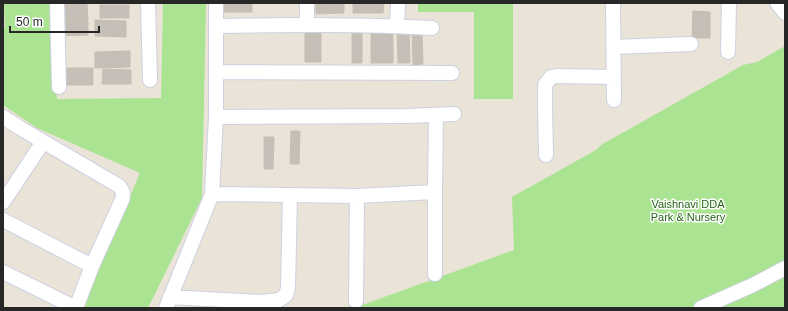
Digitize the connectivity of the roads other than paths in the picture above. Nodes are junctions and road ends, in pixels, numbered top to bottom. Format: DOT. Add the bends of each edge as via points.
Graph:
graph roads {
  1 [pos="57,3"];
  2 [pos="148,3"];
  3 [pos="216,3"];
  4 [pos="307,3"];
  5 [pos="398,3"];
  6 [pos="613,3"];
  7 [pos="729,3"];
  8 [pos="777,3"];
  9 [pos="785,14"];
  10 [pos="307,25"];
  11 [pos="216,26"];
  12 [pos="397,26"];
  13 [pos="432,28"];
  14 [pos="691,44"];
  15 [pos="613,47"];
  16 [pos="728,52"];
  17 [pos="216,72"];
  18 [pos="452,74"];
  19 [pos="614,77"];
  20 [pos="150,80"];
  21 [pos="58,87"];
  22 [pos="614,100"];
  23 [pos="454,114"];
  24 [pos="436,115"];
  25 [pos="3,117"];
  26 [pos="216,117"];
  27 [pos="43,142"];
  28 [pos="546,155"];
  29 [pos="435,192"];
  30 [pos="212,194"];
  31 [pos="290,195"];
  32 [pos="357,196"];
  33 [pos="3,202"];
  34 [pos="3,220"];
  35 [pos="92,266"];
  36 [pos="785,268"];
  37 [pos="3,272"];
  38 [pos="435,274"];
  39 [pos="356,301"];
  40 [pos="168,303"];
  41 [pos="76,308"];
  42 [pos="701,308"];
  1 -- 21 [label="street"];
  2 -- 20 [label="street"];
  3 -- 11 [label="street"];
  4 -- 10 [label="street"];
  5 -- 12 [label="street"];
  6 -- 15 [label="street"];
  7 -- 16 [label="street"];
  8 -- 9 [label="street"];
  10 -- 11 [label="street"];
  10 -- 12 [label="street"];
  11 -- 17 [label="street"];
  12 -- 13 [label="street"];
  14 -- 15 [label="street"];
  15 -- 19 [label="street"];
  17 -- 18 [label="street"];
  17 -- 26 [label="street"];
  19 -- 22 [label="street"];
  19 -- 28 [label="street" via="551,77 545,85"];
  23 -- 24 [label="street"];
  24 -- 26 [label="street"];
  24 -- 29 [label="street"];
  25 -- 27 [label="street"];
  26 -- 30 [label="street"];
  27 -- 33 [label="street"];
  27 -- 35 [label="street" via="123,190 122,200"];
  29 -- 32 [label="street"];
  29 -- 38 [label="street"];
  30 -- 31 [label="street"];
  30 -- 40 [label="street"];
  31 -- 32 [label="street"];
  31 -- 40 [label="street" via="286,295 279,300 261,302"];
  32 -- 39 [label="street"];
  34 -- 35 [label="street"];
  35 -- 41 [label="street"];
  36 -- 42 [label="street"];
  37 -- 41 [label="street"];
}
